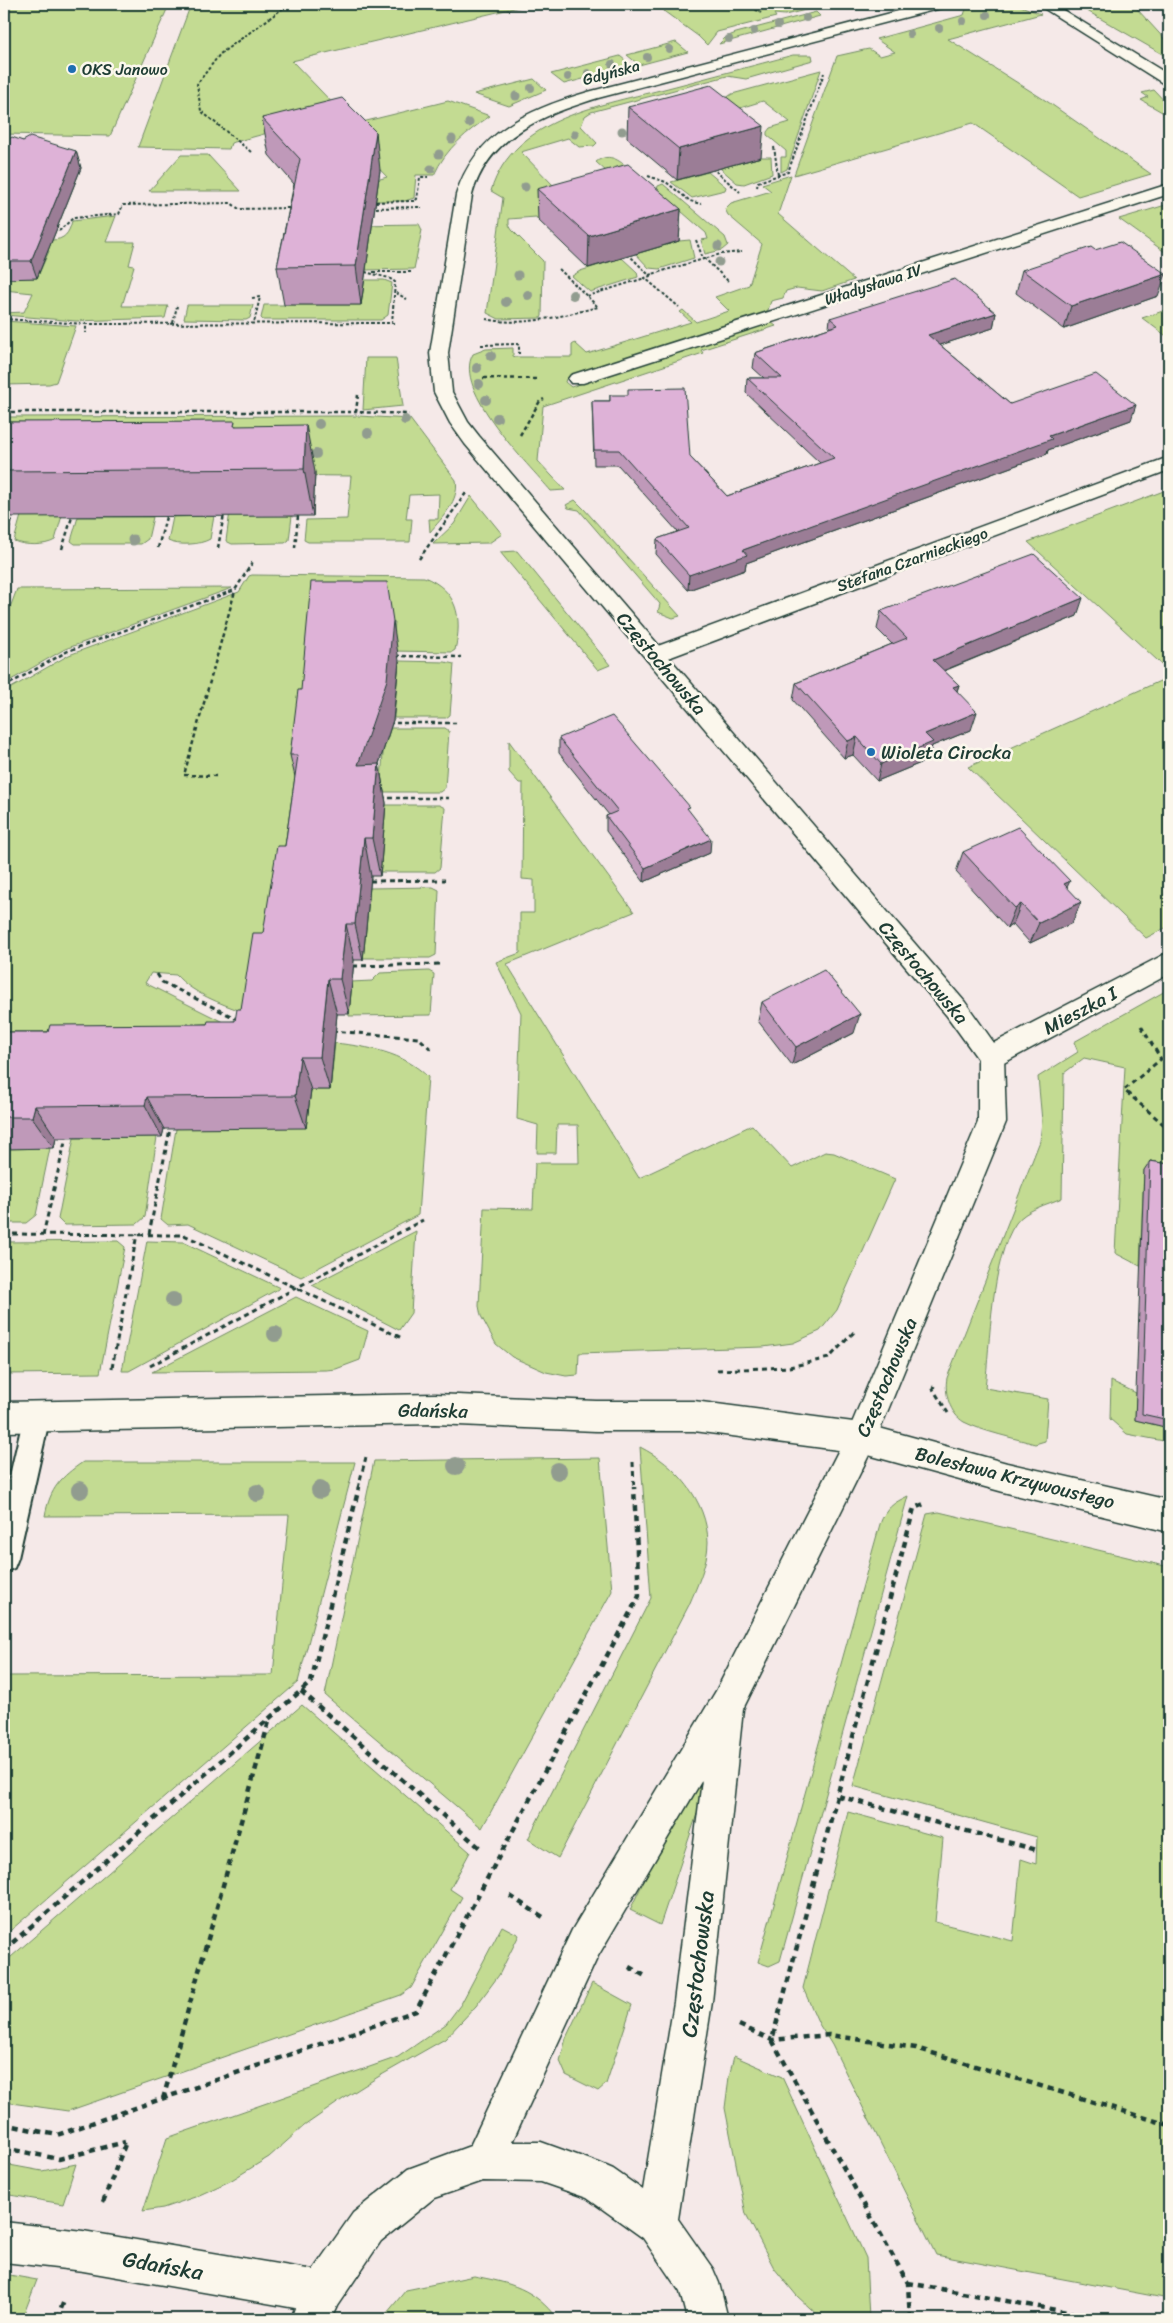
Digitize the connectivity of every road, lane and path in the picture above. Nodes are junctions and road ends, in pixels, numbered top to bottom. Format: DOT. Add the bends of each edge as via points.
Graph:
graph roads {
  1 [pos="289,4"];
  2 [pos="940,4"];
  3 [pos="1044,4"];
  4 [pos="825,69"];
  5 [pos="1169,81"];
  6 [pos="774,147"];
  7 [pos="251,152"];
  8 [pos="710,167"];
  9 [pos="778,175"];
  10 [pos="648,176"];
  11 [pos="428,177"];
  12 [pos="757,186"];
  13 [pos="1169,189"];
  14 [pos="740,192"];
  15 [pos="368,202"];
  16 [pos="701,204"];
  17 [pos="430,207"];
  18 [pos="298,208"];
  19 [pos="363,208"];
  20 [pos="59,231"];
  21 [pos="696,240"];
  22 [pos="626,252"];
  23 [pos="742,252"];
  24 [pos="705,259"];
  25 [pos="558,268"];
  26 [pos="417,272"];
  27 [pos="649,276"];
  28 [pos="645,278"];
  29 [pos="729,282"];
  30 [pos="395,292"];
  31 [pos="587,296"];
  32 [pos="252,298"];
  33 [pos="411,300"];
  34 [pos="177,306"];
  35 [pos="680,308"];
  36 [pos="4,318"];
  37 [pos="483,318"];
  38 [pos="173,323"];
  39 [pos="254,323"];
  40 [pos="86,324"];
  41 [pos="86,333"];
  42 [pos="442,334"];
  43 [pos="476,347"];
  44 [pos="519,354"];
  45 [pos="483,378"];
  46 [pos="577,379"];
  47 [pos="358,395"];
  48 [pos="4,412"];
  49 [pos="356,412"];
  50 [pos="413,415"];
  51 [pos="513,441"];
  52 [pos="1169,463"];
  53 [pos="471,486"];
  54 [pos="15,512"];
  55 [pos="74,512"];
  56 [pos="167,512"];
  57 [pos="224,512"];
  58 [pos="298,516"];
  59 [pos="4,543"];
  60 [pos="158,548"];
  61 [pos="218,548"];
  62 [pos="295,548"];
  63 [pos="62,549"];
  64 [pos="419,559"];
  65 [pos="254,560"];
  66 [pos="235,590"];
  67 [pos="655,655"];
  68 [pos="392,656"];
  69 [pos="461,657"];
  70 [pos="4,687"];
  71 [pos="386,723"];
  72 [pos="456,723"];
  73 [pos="216,776"];
  74 [pos="379,798"];
  75 [pos="451,798"];
  76 [pos="445,880"];
  77 [pos="370,881"];
  78 [pos="1169,962"];
  79 [pos="440,964"];
  80 [pos="353,966"];
  81 [pos="157,974"];
  82 [pos="1119,989"];
  83 [pos="242,1022"];
  84 [pos="330,1031"];
  85 [pos="434,1052"];
  86 [pos="991,1057"];
  87 [pos="170,1129"];
  88 [pos="1169,1129"];
  89 [pos="66,1138"];
  90 [pos="423,1220"];
  91 [pos="4,1234"];
  92 [pos="42,1234"];
  93 [pos="137,1234"];
  94 [pos="149,1234"];
  95 [pos="296,1288"];
  96 [pos="858,1324"];
  97 [pos="402,1338"];
  98 [pos="144,1369"];
  99 [pos="710,1370"];
  100 [pos="110,1374"];
  101 [pos="37,1416"];
  102 [pos="631,1416"];
  103 [pos="4,1417"];
  104 [pos="860,1438"];
  105 [pos="367,1453"];
  106 [pos="1169,1516"];
  107 [pos="4,1558"];
  108 [pos="301,1691"];
  109 [pos="728,1703"];
  110 [pos="270,1718"];
  111 [pos="838,1796"];
  112 [pos="480,1848"];
  113 [pos="1037,1850"];
  114 [pos="510,1896"];
  115 [pos="585,1943"];
  116 [pos="4,1950"];
  117 [pos="694,2002"];
  118 [pos="772,2040"];
  119 [pos="163,2099"];
  120 [pos="4,2124"];
  121 [pos="1169,2125"];
  122 [pos="126,2142"];
  123 [pos="4,2148"];
  124 [pos="483,2161"];
  125 [pos="658,2224"];
  126 [pos="4,2242"];
  127 [pos="908,2283"];
  128 [pos="317,2305"];
  129 [pos="707,2319"];
  130 [pos="910,2319"];
  131 [pos="1105,2319"];
  1 -- 7 [label="path" via="220,54 197,84 201,111"];
  2 -- 42 [label="street, Gdyńska" via="574,100 519,124 483,155 469,178"];
  3 -- 5 [label="street"];
  4 -- 9 [label="path" via="788,172"];
  6 -- 9 [label="path"];
  8 -- 14 [label="path"];
  9 -- 12 [label="path" via="758,182"];
  10 -- 16 [label="path" via="666,182 690,201"];
  11 -- 15 [label="path" via="420,177 414,202"];
  13 -- 46 [label="street, Władysława IV"];
  17 -- 19 [label="path"];
  18 -- 20 [label="path" via="239,208 231,203 123,205 119,214 73,218"];
  21 -- 24 [label="path"];
  22 -- 27 [label="path"];
  23 -- 24 [label="path"];
  24 -- 27 [label="path"];
  24 -- 29 [label="path"];
  25 -- 31 [label="path"];
  26 -- 30 [label="path" via="365,272 390,278 395,282"];
  27 -- 28 [label="path"];
  28 -- 31 [label="path"];
  28 -- 35 [label="path"];
  30 -- 33 [label="path"];
  30 -- 39 [label="path" via="394,323"];
  31 -- 37 [label="path" via="598,307 544,322 494,322"];
  32 -- 39 [label="path" via="260,298"];
  34 -- 38 [label="path"];
  36 -- 40 [label="path"];
  38 -- 39 [label="path"];
  38 -- 40 [label="path"];
  40 -- 41 [label="path"];
  42 -- 67 [label="street, Częstochowska" via="439,353 443,392 459,423"];
  43 -- 44 [label="path" via="517,344"];
  45 -- 46 [label="path"];
  46 -- 51 [label="path" via="540,400 520,435"];
  47 -- 49 [label="path"];
  48 -- 49 [label="path"];
  49 -- 50 [label="path"];
  52 -- 67 [label="street, Stefana Czarnieckiego"];
  53 -- 64 [label="path"];
  54 -- 59 [label="path"];
  55 -- 63 [label="path"];
  56 -- 60 [label="path"];
  57 -- 61 [label="path"];
  58 -- 62 [label="path"];
  65 -- 66 [label="path"];
  66 -- 70 [label="path" via="68,651"];
  66 -- 73 [label="path" via="184,775"];
  67 -- 86 [label="street, Częstochowska" via="956,1009"];
  68 -- 69 [label="path"];
  71 -- 72 [label="path"];
  74 -- 75 [label="path"];
  76 -- 77 [label="path"];
  78 -- 82 [label="street, Mieszka I"];
  79 -- 80 [label="path"];
  81 -- 83 [label="path" via="162,982"];
  82 -- 86 [label="street, Mieszka I"];
  82 -- 88 [label="path" via="1162,1059 1124,1090"];
  84 -- 85 [label="path" via="419,1038"];
  86 -- 104 [label="street, Częstochowska" via="992,1122"];
  87 -- 94 [label="path"];
  89 -- 92 [label="path"];
  90 -- 95 [label="path"];
  91 -- 92 [label="path"];
  92 -- 93 [label="path"];
  93 -- 94 [label="path"];
  93 -- 100 [label="path"];
  94 -- 95 [label="path" via="184,1235"];
  95 -- 97 [label="path"];
  95 -- 98 [label="path"];
  96 -- 99 [label="path" via="854,1333 829,1358 789,1367"];
  101 -- 102 [label="street, Gdańska" via="435,1409"];
  101 -- 103 [label="street, Gdańska"];
  101 -- 107 [label="lane"];
  102 -- 104 [label="street, Gdańska" via="694,1416"];
  102 -- 119 [label="path" via="638,1596 416,2011"];
  104 -- 106 [label="street, Bolesława Krzywoustego" via="1007,1478"];
  104 -- 109 [label="street, Częstochowska"];
  105 -- 108 [label="path" via="311,1682"];
  108 -- 110 [label="path"];
  108 -- 112 [label="path"];
  109 -- 115 [label="street, Częstochowska"];
  109 -- 117 [label="street, Częstochowska"];
  110 -- 116 [label="path"];
  110 -- 119 [label="path"];
  111 -- 113 [label="path"];
  114 -- 115 [label="path"];
  115 -- 117 [label="path"];
  115 -- 124 [label="street, Częstochowska"];
  117 -- 118 [label="path"];
  117 -- 125 [label="street, Częstochowska"];
  118 -- 121 [label="path" via="830,2035 916,2048"];
  118 -- 127 [label="path"];
  119 -- 120 [label="path" via="57,2135"];
  122 -- 123 [label="path" via="59,2159"];
  124 -- 125 [label="street" via="542,2162 599,2182"];
  124 -- 128 [label="street" via="422,2183 366,2227"];
  125 -- 129 [label="street" via="699,2283"];
  126 -- 128 [label="street, Gdańska" via="84,2251"];
  127 -- 130 [label="path"];
  127 -- 131 [label="path"];
}
